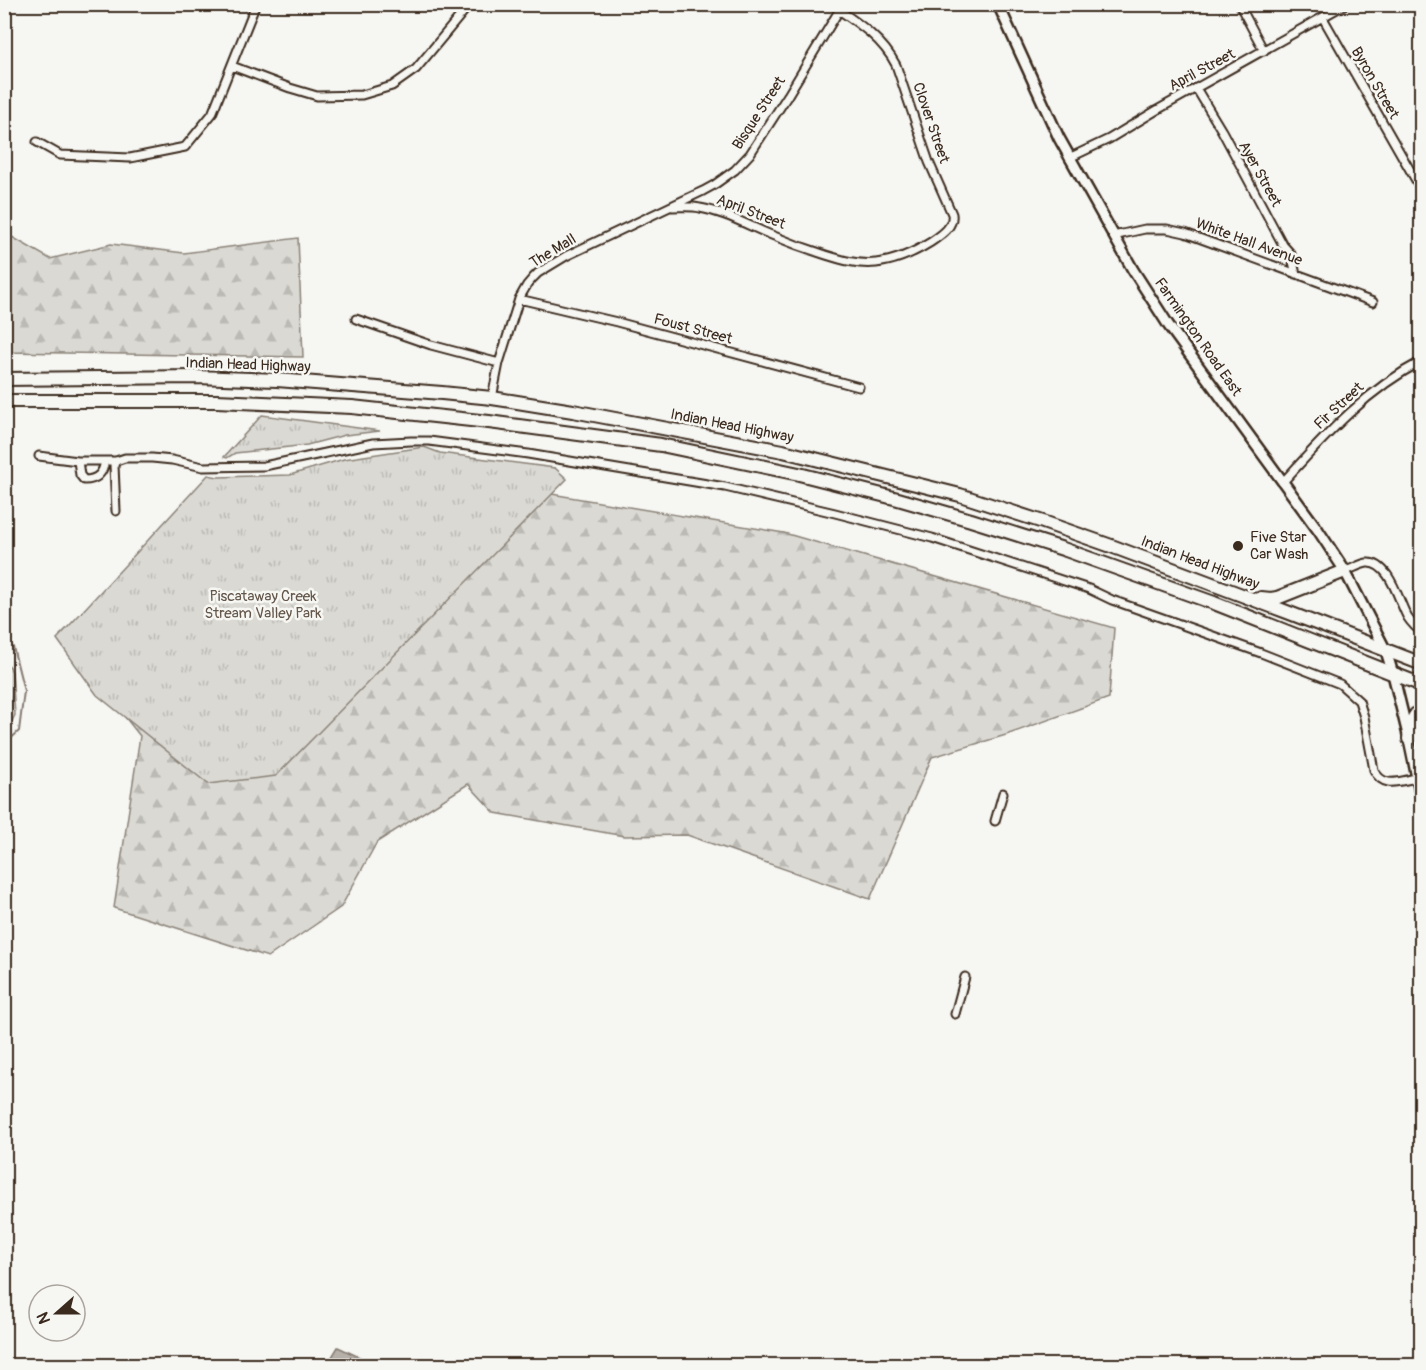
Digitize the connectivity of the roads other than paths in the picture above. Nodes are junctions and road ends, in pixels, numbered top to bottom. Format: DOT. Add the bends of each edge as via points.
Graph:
graph roads {
  1 [pos="256,4"];
  2 [pos="470,4"];
  3 [pos="998,4"];
  4 [pos="1239,4"];
  5 [pos="1346,4"];
  6 [pos="841,7"];
  7 [pos="1323,18"];
  8 [pos="1264,51"];
  9 [pos="232,66"];
  10 [pos="1196,88"];
  11 [pos="37,142"];
  12 [pos="1070,158"];
  13 [pos="1422,191"];
  14 [pos="670,207"];
  15 [pos="951,224"];
  16 [pos="1113,237"];
  17 [pos="1296,274"];
  18 [pos="519,299"];
  19 [pos="1373,302"];
  20 [pos="356,319"];
  21 [pos="1422,361"];
  22 [pos="499,363"];
  23 [pos="4,379"];
  24 [pos="859,387"];
  25 [pos="492,398"];
  26 [pos="4,401"];
  27 [pos="39,456"];
  28 [pos="78,461"];
  29 [pos="105,461"];
  30 [pos="116,461"];
  31 [pos="1283,482"];
  32 [pos="116,511"];
  33 [pos="1345,571"];
  34 [pos="1216,586"];
  35 [pos="1422,632"];
  36 [pos="1386,651"];
  37 [pos="1422,664"];
  38 [pos="1393,674"];
  39 [pos="1422,685"];
  40 [pos="1422,709"];
  41 [pos="1409,739"];
  42 [pos="1416,778"];
  43 [pos="1003,793"];
  44 [pos="1422,802"];
  45 [pos="995,821"];
  46 [pos="965,977"];
  47 [pos="955,1014"];
  1 -- 9 [label="street"];
  2 -- 9 [label="street" via="416,69 392,86 362,95 317,96"];
  3 -- 12 [label="main road, Farmington Road East"];
  4 -- 8 [label="street"];
  5 -- 7 [label="street, April Street"];
  6 -- 14 [label="street, Bisque Street" via="750,154 714,185"];
  6 -- 15 [label="street, Clover Street" via="874,36 898,70 929,162 952,214"];
  7 -- 8 [label="street, April Street"];
  7 -- 13 [label="street, Byron Street"];
  8 -- 10 [label="street, April Street"];
  9 -- 11 [label="street" via="212,114 184,147 130,158 60,155"];
  10 -- 12 [label="street, April Street"];
  10 -- 17 [label="street, Ayer Street" via="1292,254"];
  12 -- 16 [label="main road, Farmington Road East"];
  14 -- 15 [label="street, April Street" via="702,208 818,252 868,264 921,247"];
  14 -- 18 [label="street, The Mall" via="549,266 533,278"];
  16 -- 17 [label="street, White Hall Avenue" via="1145,229 1167,229"];
  16 -- 31 [label="main road, Farmington Road East" via="1169,326"];
  17 -- 19 [label="street, White Hall Avenue"];
  18 -- 22 [label="street, The Mall"];
  18 -- 24 [label="street, Foust Street"];
  20 -- 22 [label="street"];
  21 -- 31 [label="street, Fir Street" via="1377,389 1326,435"];
  22 -- 25 [label="street, The Mall"];
  23 -- 25 [label="highway, Indian Head Highway" via="277,380"];
  25 -- 34 [label="highway, Indian Head Highway" via="783,451 960,495"];
  26 -- 38 [label="highway" via="216,400 352,407 662,445 800,474 992,526 1214,603"];
  27 -- 28 [label="street"];
  28 -- 29 [label="street"];
  28 -- 29 [label="street" via="84,480 99,476"];
  29 -- 30 [label="street"];
  30 -- 32 [label="street"];
  30 -- 42 [label="street" via="152,458 203,467 264,466 373,443 429,441 664,476 835,513 932,538 1089,590 1340,684 1359,700 1377,778 1390,782"];
  31 -- 33 [label="main road, Farmington Road East"];
  33 -- 34 [label="highway" via="1271,599"];
  33 -- 35 [label="street" via="1370,563 1383,569 1408,618"];
  33 -- 36 [label="main road, Farmington Road East"];
  34 -- 36 [label="highway, Indian Head Highway"];
  36 -- 37 [label="highway, Indian Head Highway"];
  36 -- 38 [label="main road, Farmington Road East"];
  38 -- 39 [label="highway"];
  38 -- 41 [label="main road, Farmington Road East"];
  40 -- 41 [label="highway" via="1412,718"];
  41 -- 42 [label="main road, Farmington Road East"];
  42 -- 44 [label="main road, Farmington Road East"];
  43 -- 45 [label="street"];
  46 -- 47 [label="street"];
}
